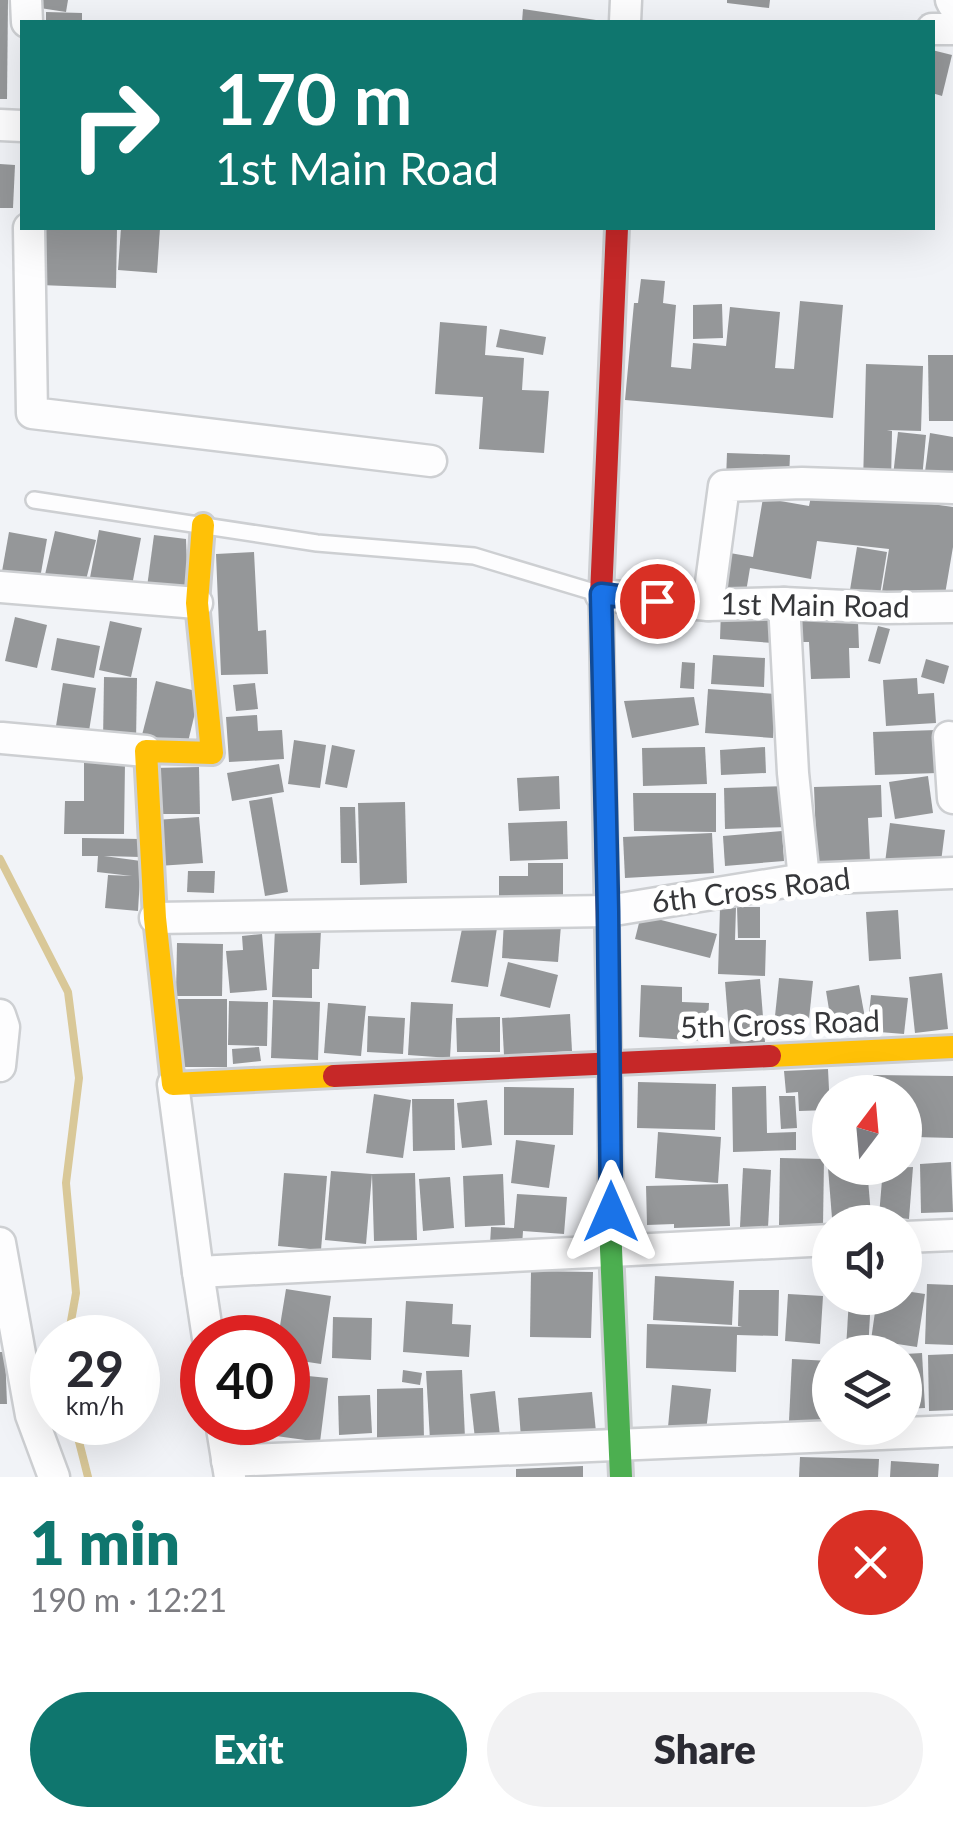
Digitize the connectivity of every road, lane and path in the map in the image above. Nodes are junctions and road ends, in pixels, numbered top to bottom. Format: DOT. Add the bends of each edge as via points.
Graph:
graph roads {
  1 [pos="29,230"];
  2 [pos="616,230"];
  3 [pos="431,462"];
  4 [pos="953,488"];
  5 [pos="34,500"];
  6 [pos="204,525"];
  7 [pos="0,587"];
  8 [pos="601,594"];
  9 [pos="784,602"];
  10 [pos="197,603"];
  11 [pos="708,605"];
  12 [pos="953,607"];
  13 [pos="950,737"];
  14 [pos="2,738"];
  15 [pos="146,751"];
  16 [pos="953,798"];
  17 [pos="953,873"];
  18 [pos="804,879"];
  19 [pos="608,911"];
  20 [pos="155,918"];
  21 [pos="0,1015"];
  22 [pos="953,1047"];
  23 [pos="610,1062"];
  24 [pos="0,1066"];
  25 [pos="173,1084"];
  26 [pos="953,1235"];
  27 [pos="922,1236"];
  28 [pos="812,1241"];
  29 [pos="0,1243"];
  30 [pos="611,1249"];
  31 [pos="198,1272"];
  32 [pos="205,1315"];
  33 [pos="953,1431"];
  34 [pos="619,1446"];
  35 [pos="417,1465"];
  36 [pos="228,1469"];
  37 [pos="54,1477"];
  38 [pos="620,1477"];
  1 -- 3 [label="street" via="32,413"];
  2 -- 8 [label="street"];
  4 -- 11 [label="street" via="724,486"];
  5 -- 6 [label="lane"];
  6 -- 8 [label="lane" via="474,556"];
  6 -- 10 [label="street"];
  7 -- 10 [label="street"];
  8 -- 11 [label="street, 1st Main Road"];
  8 -- 19 [label="street"];
  9 -- 11 [label="street, 1st Main Road"];
  9 -- 12 [label="street, 1st Main Road"];
  9 -- 18 [label="street"];
  10 -- 15 [label="street" via="212,753"];
  13 -- 16 [label="street"];
  14 -- 15 [label="street"];
  15 -- 20 [label="street"];
  17 -- 18 [label="street, 6th Cross Road"];
  18 -- 19 [label="street, 6th Cross Road"];
  19 -- 20 [label="street, 6th Cross Road"];
  19 -- 23 [label="street"];
  20 -- 25 [label="street"];
  21 -- 24 [label="street"];
  22 -- 23 [label="street, 5th Cross Road"];
  23 -- 25 [label="street, 5th Cross Road"];
  23 -- 30 [label="street"];
  25 -- 31 [label="street"];
  26 -- 27 [label="street"];
  28 -- 30 [label="street"];
  29 -- 37 [label="street" via="32,1415"];
  30 -- 31 [label="street"];
  30 -- 34 [label="street"];
  31 -- 32 [label="street"];
  33 -- 34 [label="street"];
  34 -- 35 [label="street"];
  34 -- 38 [label="street"];
  35 -- 36 [label="street"];
}
